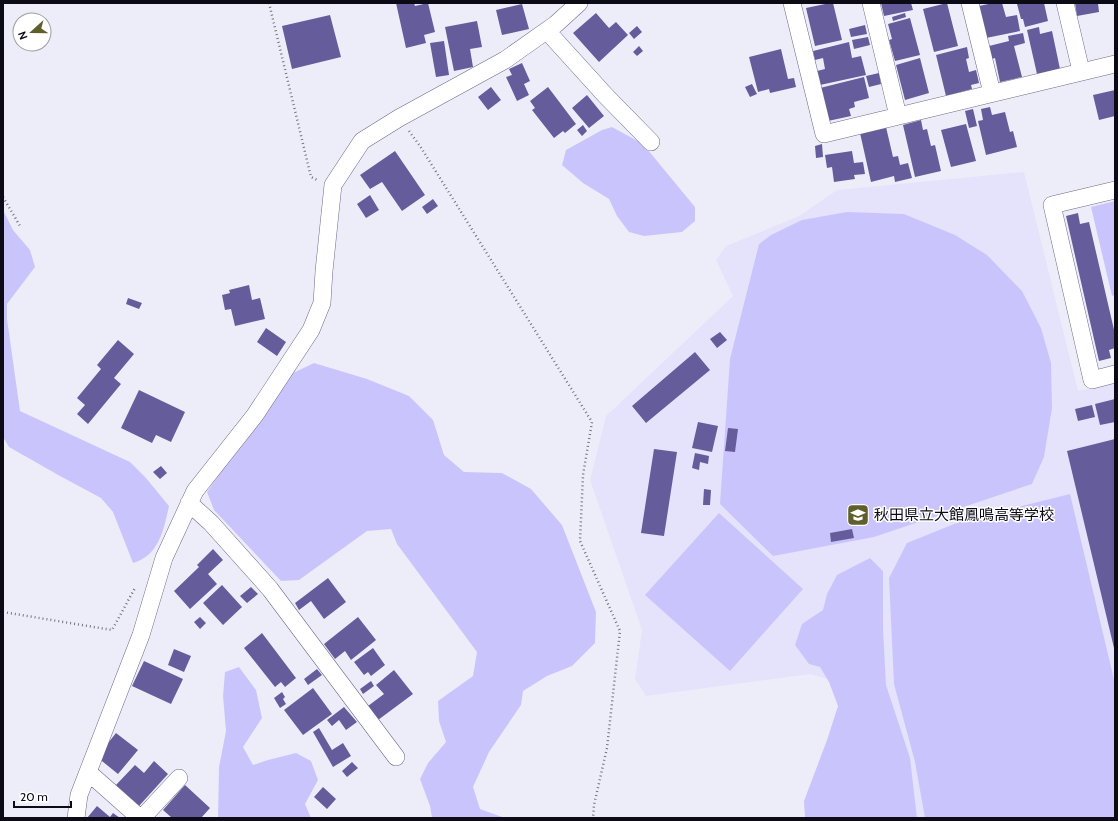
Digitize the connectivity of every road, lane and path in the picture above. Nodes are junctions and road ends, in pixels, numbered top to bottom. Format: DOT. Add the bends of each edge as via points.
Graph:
graph roads {
  1 [pos="269,3"];
  2 [pos="579,3"];
  3 [pos="792,3"];
  4 [pos="871,3"];
  5 [pos="970,3"];
  6 [pos="1065,3"];
  7 [pos="547,31"];
  8 [pos="1115,64"];
  9 [pos="1081,71"];
  10 [pos="992,93"];
  11 [pos="898,116"];
  12 [pos="399,118"];
  13 [pos="651,142"];
  14 [pos="333,185"];
  15 [pos="1115,190"];
  16 [pos="3,197"];
  17 [pos="20,226"];
  18 [pos="1115,374"];
  19 [pos="189,503"];
  20 [pos="138,582"];
  21 [pos="3,612"];
  22 [pos="396,757"];
  23 [pos="88,772"];
  24 [pos="179,778"];
  25 [pos="76,818"];
  26 [pos="141,818"];
  27 [pos="593,818"];
  1 -- 14 [label="path" via="310,177"];
  2 -- 7 [label="street"];
  3 -- 11 [label="street" via="824,134"];
  4 -- 11 [label="street"];
  5 -- 10 [label="street"];
  6 -- 9 [label="street"];
  7 -- 12 [label="street" via="505,60"];
  7 -- 13 [label="street"];
  8 -- 9 [label="street"];
  9 -- 10 [label="street"];
  10 -- 11 [label="street"];
  12 -- 14 [label="street" via="362,141"];
  12 -- 27 [label="path" via="420,146 592,422 583,475 580,541 620,631 607,748"];
  14 -- 19 [label="street" via="322,303 311,330 255,415 195,491"];
  15 -- 18 [label="street" via="1052,205 1092,380"];
  16 -- 17 [label="path"];
  19 -- 22 [label="street" via="211,523 270,590"];
  19 -- 23 [label="street" via="164,558 141,635"];
  20 -- 21 [label="path" via="112,630"];
  23 -- 25 [label="street" via="79,796"];
  23 -- 26 [label="street"];
  24 -- 26 [label="street"];
}
